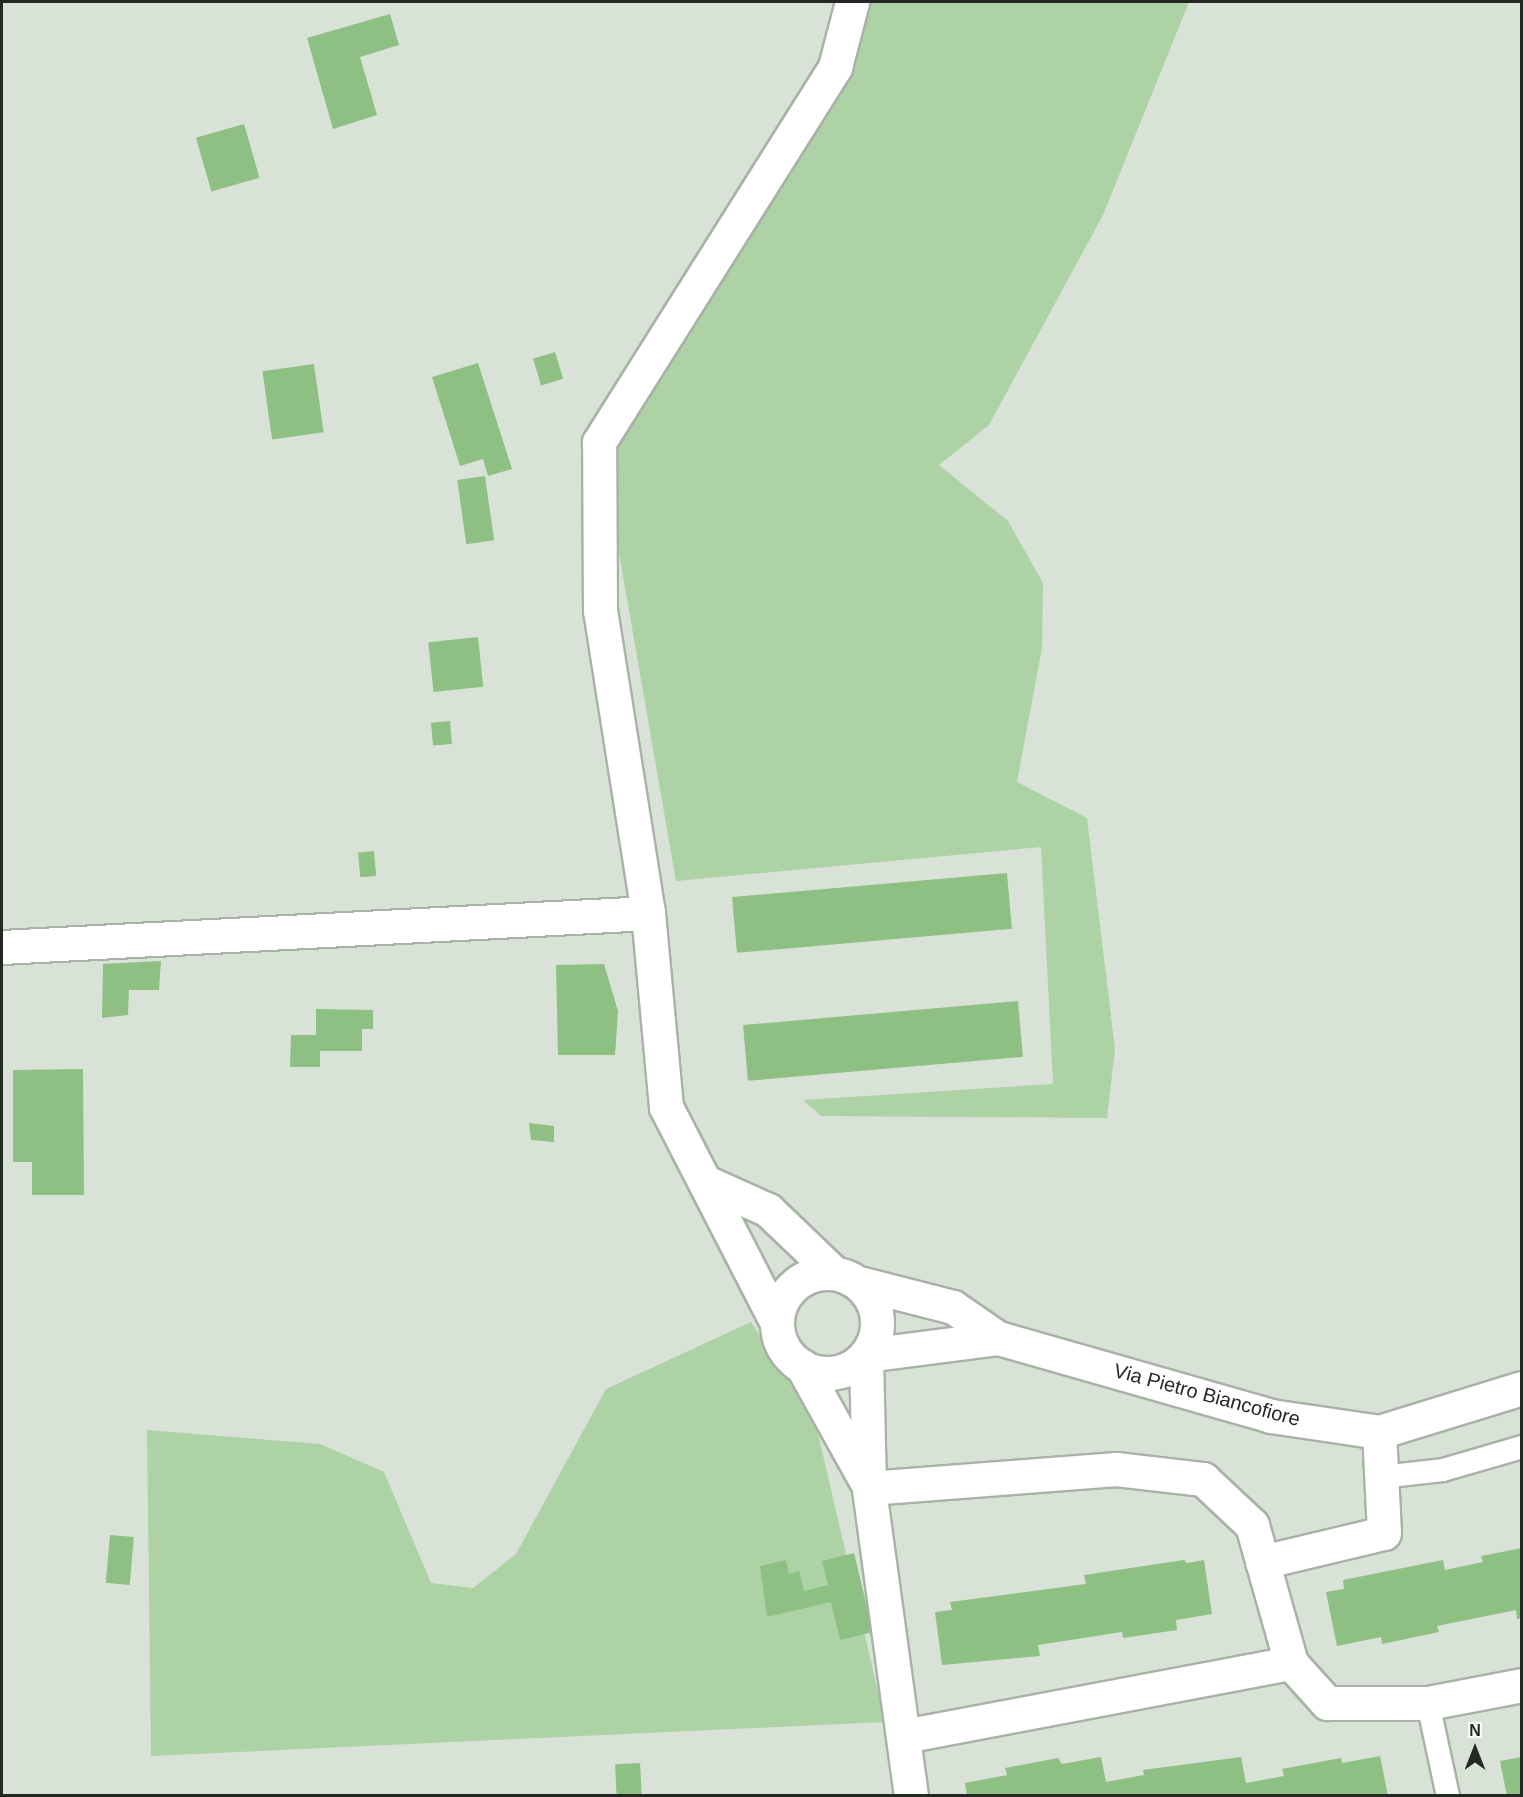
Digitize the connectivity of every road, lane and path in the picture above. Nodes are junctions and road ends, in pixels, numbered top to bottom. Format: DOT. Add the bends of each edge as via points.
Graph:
graph roads {
  1 [pos="852,2"];
  2 [pos="648,913"];
  3 [pos="2,947"];
  4 [pos="708,1183"];
  5 [pos="847,1278"];
  6 [pos="777,1323"];
  7 [pos="998,1338"];
  8 [pos="866,1355"];
  9 [pos="802,1366"];
  10 [pos="1521,1388"];
  11 [pos="1379,1432"];
  12 [pos="1521,1447"];
  13 [pos="1381,1477"];
  14 [pos="869,1488"];
  15 [pos="1262,1562"];
  16 [pos="1291,1663"];
  17 [pos="1521,1685"];
  18 [pos="1428,1703"];
  19 [pos="904,1736"];
  20 [pos="911,1796"];
  21 [pos="1448,1796"];
  1 -- 2 [label="street" via="835,67 599,442 600,611"];
  2 -- 3 [label="street"];
  2 -- 4 [label="street" via="666,1107"];
  4 -- 5 [label="street" via="768,1210"];
  4 -- 6 [label="street"];
  5 -- 6 [label="street" via="809,1276 788,1291"];
  5 -- 7 [label="street" via="953,1308"];
  5 -- 8 [label="street" via="870,1295 878,1326"];
  6 -- 9 [label="street" via="784,1347"];
  7 -- 8 [label="street"];
  7 -- 11 [label="street, Via Pietro Biancofiore" via="1271,1416"];
  8 -- 9 [label="street" via="843,1371 829,1373"];
  8 -- 14 [label="street"];
  9 -- 14 [label="street"];
  10 -- 11 [label="street, Via Pietro Biancofiore"];
  11 -- 13 [label="street"];
  12 -- 13 [label="lane" via="1443,1470"];
  13 -- 15 [label="street" via="1384,1533"];
  14 -- 15 [label="street" via="1116,1469 1203,1479 1252,1525"];
  14 -- 19 [label="street"];
  15 -- 16 [label="street"];
  16 -- 18 [label="street" via="1327,1703"];
  16 -- 19 [label="street"];
  17 -- 18 [label="street"];
  18 -- 21 [label="lane"];
  19 -- 20 [label="street"];
}
